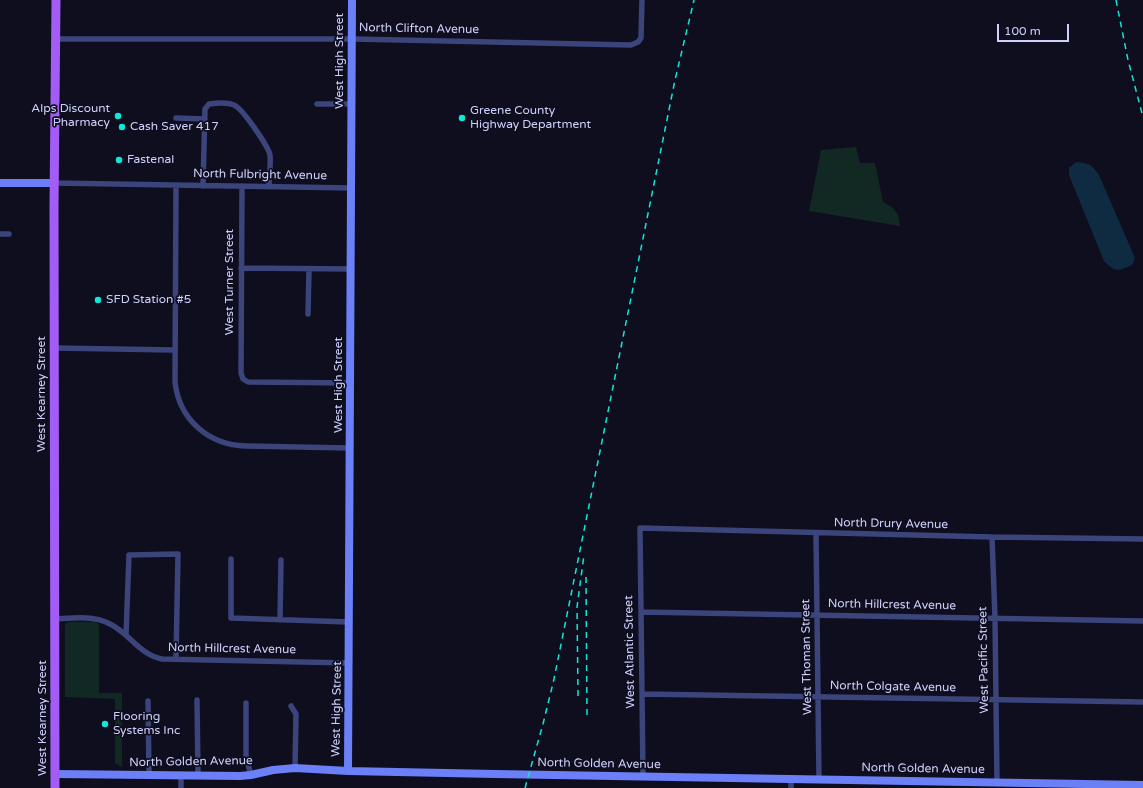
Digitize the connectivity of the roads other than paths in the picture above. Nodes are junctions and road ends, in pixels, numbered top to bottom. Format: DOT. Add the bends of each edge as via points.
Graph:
graph roads {
  1 [pos="56,0"];
  2 [pos="352,0"];
  3 [pos="642,0"];
  4 [pos="56,39"];
  5 [pos="353,39"];
  6 [pos="317,104"];
  7 [pos="352,104"];
  8 [pos="176,118"];
  9 [pos="205,119"];
  10 [pos="0,183"];
  11 [pos="54,183"];
  12 [pos="176,186"];
  13 [pos="203,186"];
  14 [pos="242,186"];
  15 [pos="269,187"];
  16 [pos="352,188"];
  17 [pos="0,234"];
  18 [pos="9,234"];
  19 [pos="241,268"];
  20 [pos="309,270"];
  21 [pos="351,270"];
  22 [pos="308,314"];
  23 [pos="54,348"];
  24 [pos="174,350"];
  25 [pos="351,383"];
  26 [pos="350,448"];
  27 [pos="640,528"];
  28 [pos="816,533"];
  29 [pos="992,537"];
  30 [pos="1143,539"];
  31 [pos="232,559"];
  32 [pos="281,560"];
  33 [pos="641,612"];
  34 [pos="817,615"];
  35 [pos="995,618"];
  36 [pos="55,619"];
  37 [pos="280,620"];
  38 [pos="1143,621"];
  39 [pos="350,622"];
  40 [pos="126,635"];
  41 [pos="176,659"];
  42 [pos="349,663"];
  43 [pos="642,694"];
  44 [pos="818,697"];
  45 [pos="148,700"];
  46 [pos="198,700"];
  47 [pos="996,700"];
  48 [pos="1143,702"];
  49 [pos="246,704"];
  50 [pos="291,706"];
  51 [pos="295,768"];
  52 [pos="348,771"];
  53 [pos="55,774"];
  54 [pos="149,775"];
  55 [pos="181,775"];
  56 [pos="198,775"];
  57 [pos="251,775"];
  58 [pos="643,776"];
  59 [pos="819,780"];
  60 [pos="997,782"];
  61 [pos="791,784"];
  62 [pos="935,784"];
  63 [pos="1143,785"];
  64 [pos="56,788"];
  65 [pos="181,788"];
  1 -- 4 [label="main road, West Kearney Street"];
  2 -- 5 [label="street, West High Street"];
  3 -- 5 [label="street, North Clifton Avenue" via="642,32 641,38 635,44"];
  4 -- 5 [label="street, North Clifton Avenue"];
  4 -- 11 [label="main road, West Kearney Street"];
  5 -- 7 [label="street, West High Street"];
  6 -- 7 [label="street"];
  7 -- 16 [label="street, West High Street"];
  8 -- 9 [label="street"];
  9 -- 13 [label="street"];
  9 -- 15 [label="street" via="205,108 211,104 229,104 239,109 268,148"];
  10 -- 11 [label="street, North Fulbright Avenue"];
  11 -- 12 [label="street, North Fulbright Avenue"];
  11 -- 23 [label="main road, West Kearney Street"];
  12 -- 13 [label="street, North Fulbright Avenue"];
  12 -- 24 [label="street"];
  13 -- 14 [label="street, North Fulbright Avenue"];
  14 -- 15 [label="street, North Fulbright Avenue"];
  14 -- 19 [label="street, West Turner Street"];
  15 -- 16 [label="street, North Fulbright Avenue"];
  16 -- 21 [label="street, West High Street"];
  17 -- 18 [label="street"];
  19 -- 20 [label="street"];
  19 -- 25 [label="street, West Turner Street" via="243,378 248,382"];
  20 -- 21 [label="street"];
  20 -- 22 [label="street"];
  21 -- 25 [label="street, West High Street"];
  23 -- 24 [label="street"];
  23 -- 36 [label="main road, West Kearney Street"];
  24 -- 26 [label="street" via="178,398 196,427 213,439 234,445"];
  25 -- 26 [label="street, West High Street"];
  26 -- 39 [label="street, West High Street"];
  27 -- 28 [label="street, North Drury Avenue"];
  27 -- 33 [label="street, West Atlantic Street"];
  28 -- 29 [label="street, North Drury Avenue"];
  28 -- 34 [label="street, West Thoman Street"];
  29 -- 30 [label="street, North Drury Avenue"];
  29 -- 35 [label="street, West Pacific Street"];
  31 -- 37 [label="street" via="231,618"];
  32 -- 37 [label="street"];
  33 -- 34 [label="street, North Hillcrest Avenue"];
  33 -- 43 [label="street, West Atlantic Street"];
  34 -- 35 [label="street, North Hillcrest Avenue"];
  34 -- 44 [label="street, West Thoman Street"];
  35 -- 38 [label="street, North Hillcrest Avenue"];
  35 -- 47 [label="street, West Pacific Street"];
  36 -- 40 [label="street, North Hillcrest Avenue" via="101,620"];
  36 -- 53 [label="main road, West Kearney Street"];
  37 -- 39 [label="street"];
  39 -- 42 [label="street, West High Street"];
  40 -- 41 [label="street, North Hillcrest Avenue" via="150,655 162,659"];
  40 -- 41 [label="street" via="129,555 178,554"];
  41 -- 42 [label="street, North Hillcrest Avenue"];
  42 -- 52 [label="street, West High Street"];
  43 -- 44 [label="street, North Colgate Avenue"];
  43 -- 58 [label="street, West Atlantic Street"];
  44 -- 47 [label="street, North Colgate Avenue"];
  44 -- 59 [label="street, West Thoman Street"];
  45 -- 54 [label="street"];
  46 -- 56 [label="street"];
  47 -- 48 [label="street, North Colgate Avenue"];
  47 -- 60 [label="street, West Pacific Street"];
  49 -- 57 [label="street" via="246,757"];
  50 -- 51 [label="street" via="296,714"];
  51 -- 52 [label="street, North Golden Avenue"];
  51 -- 57 [label="street, North Golden Avenue"];
  52 -- 58 [label="street, North Golden Avenue"];
  53 -- 54 [label="street, North Golden Avenue"];
  53 -- 64 [label="main road, West Kearney Street"];
  54 -- 55 [label="street, North Golden Avenue"];
  55 -- 56 [label="street, North Golden Avenue"];
  55 -- 65 [label="street"];
  56 -- 57 [label="street, North Golden Avenue"];
  58 -- 61 [label="street, North Golden Avenue"];
  59 -- 61 [label="street, North Golden Avenue"];
  59 -- 62 [label="street, North Golden Avenue"];
  60 -- 62 [label="street, North Golden Avenue"];
  60 -- 63 [label="street, North Golden Avenue"];
}
